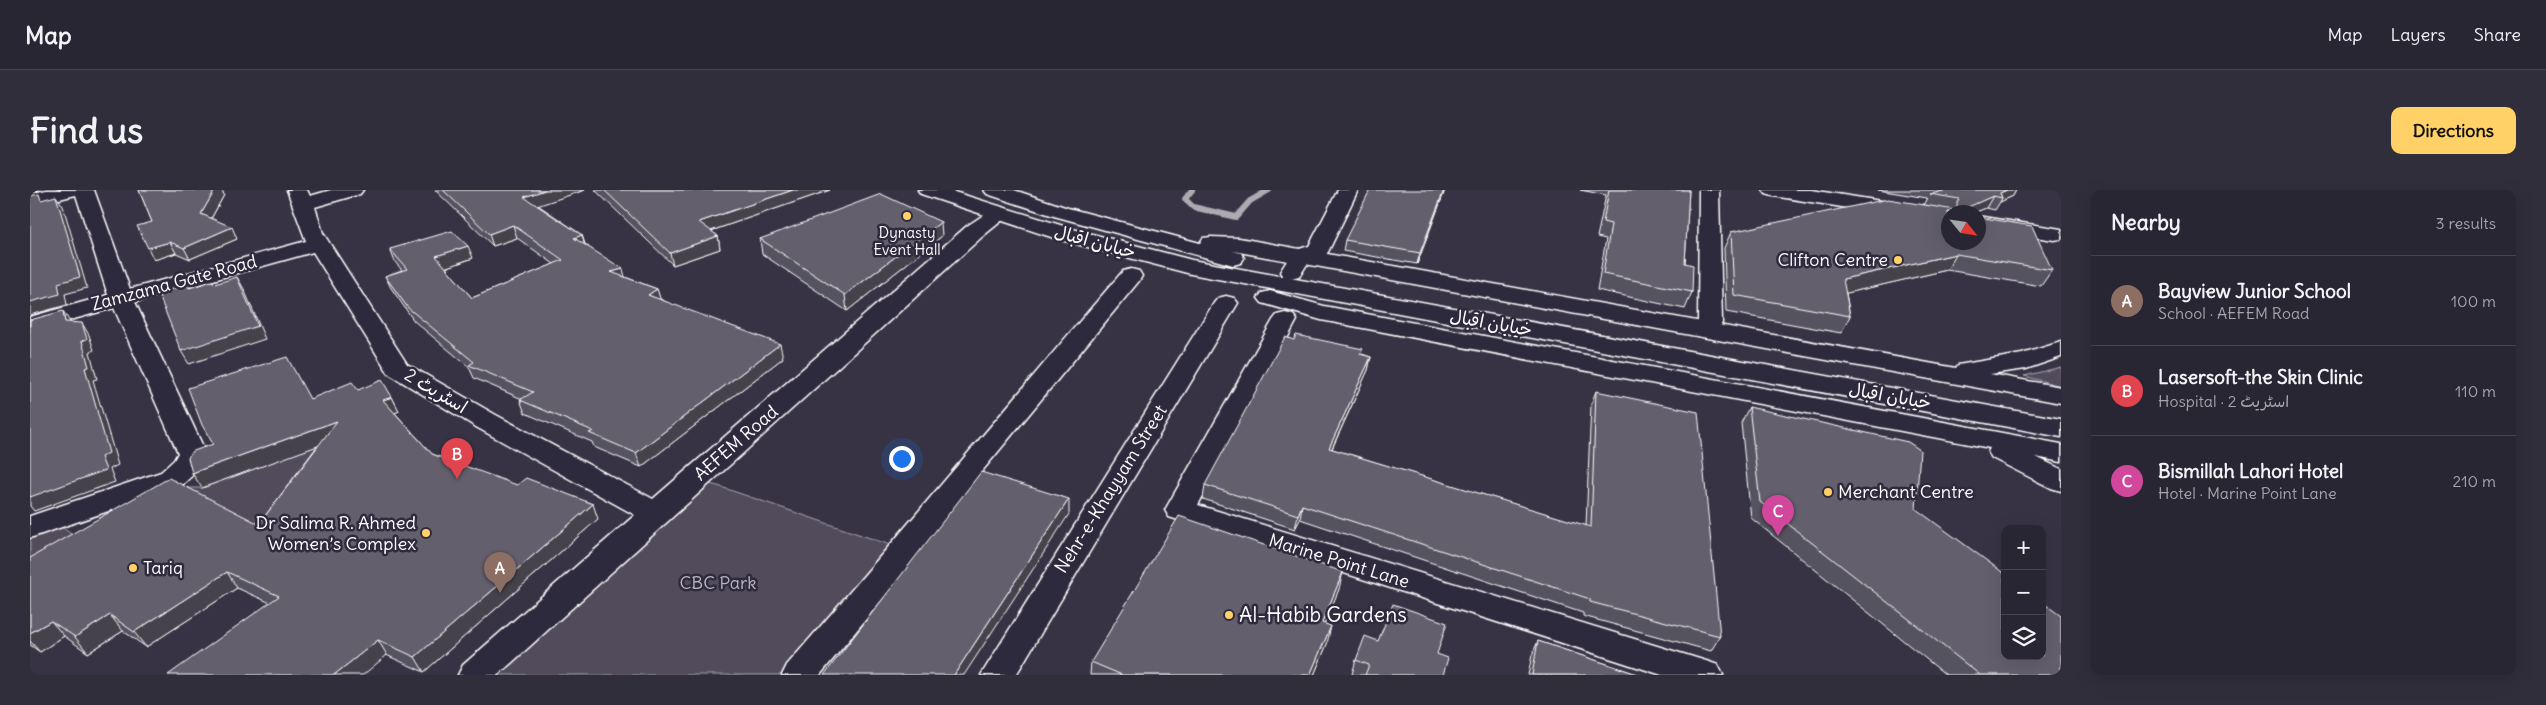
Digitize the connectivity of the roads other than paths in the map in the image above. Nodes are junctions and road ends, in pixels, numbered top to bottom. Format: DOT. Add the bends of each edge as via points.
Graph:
graph roads {
  1 [pos="71,190"];
  2 [pos="84,190"];
  3 [pos="353,190"];
  4 [pos="928,190"];
  5 [pos="1348,190"];
  6 [pos="1710,190"];
  7 [pos="1772,190"];
  8 [pos="301,197"];
  9 [pos="30,200"];
  10 [pos="997,202"];
  11 [pos="1941,217"];
  12 [pos="1986,223"];
  13 [pos="2054,234"];
  14 [pos="315,238"];
  15 [pos="1296,264"];
  16 [pos="1191,267"];
  17 [pos="1131,276"];
  18 [pos="119,292"];
  19 [pos="1226,303"];
  20 [pos="30,310"];
  21 [pos="1284,320"];
  22 [pos="1710,323"];
  23 [pos="30,324"];
  24 [pos="2061,349"];
  25 [pos="1946,374"];
  26 [pos="2061,395"];
  27 [pos="2061,412"];
  28 [pos="1937,428"];
  29 [pos="2061,428"];
  30 [pos="2061,453"];
  31 [pos="2061,481"];
  32 [pos="655,513"];
  33 [pos="30,527"];
  34 [pos="476,675"];
  35 [pos="799,675"];
  36 [pos="998,675"];
  37 [pos="1706,675"];
  1 -- 9 [label="street"];
  2 -- 18 [label="street"];
  3 -- 8 [label="street"];
  4 -- 10 [label="street, خیابان اقبال"];
  5 -- 15 [label="street" via="1318,250"];
  6 -- 22 [label="street"];
  7 -- 11 [label="street"];
  8 -- 14 [label="street, اسٹریٹ 2"];
  10 -- 15 [label="street, خیابان اقبال" via="1061,212 1155,238"];
  10 -- 16 [label="street, خیابان اقبال" via="1065,234"];
  10 -- 32 [label="street, AEFEM Road" via="975,231"];
  12 -- 13 [label="street"];
  14 -- 18 [label="street, Zamzama Gate Road"];
  14 -- 32 [label="street, اسٹریٹ 2" via="398,368 486,421"];
  15 -- 25 [label="street"];
  15 -- 27 [label="street, خیابان اقبال"];
  16 -- 28 [label="street" via="1259,294 1321,312"];
  16 -- 29 [label="street, خیابان اقبال"];
  17 -- 35 [label="street"];
  18 -- 20 [label="street, Zamzama Gate Road"];
  18 -- 23 [label="street, Zamzama Gate Road"];
  18 -- 33 [label="street" via="192,453 186,465 171,479"];
  19 -- 36 [label="street, Nehr-e-Khayyam Street"];
  21 -- 37 [label="street, Marine Point Lane" via="1180,510"];
  24 -- 25 [label="street" via="1997,367"];
  25 -- 26 [label="street"];
  28 -- 30 [label="street"];
  28 -- 31 [label="street" via="2014,456"];
  32 -- 34 [label="street, AEFEM Road"];
}
